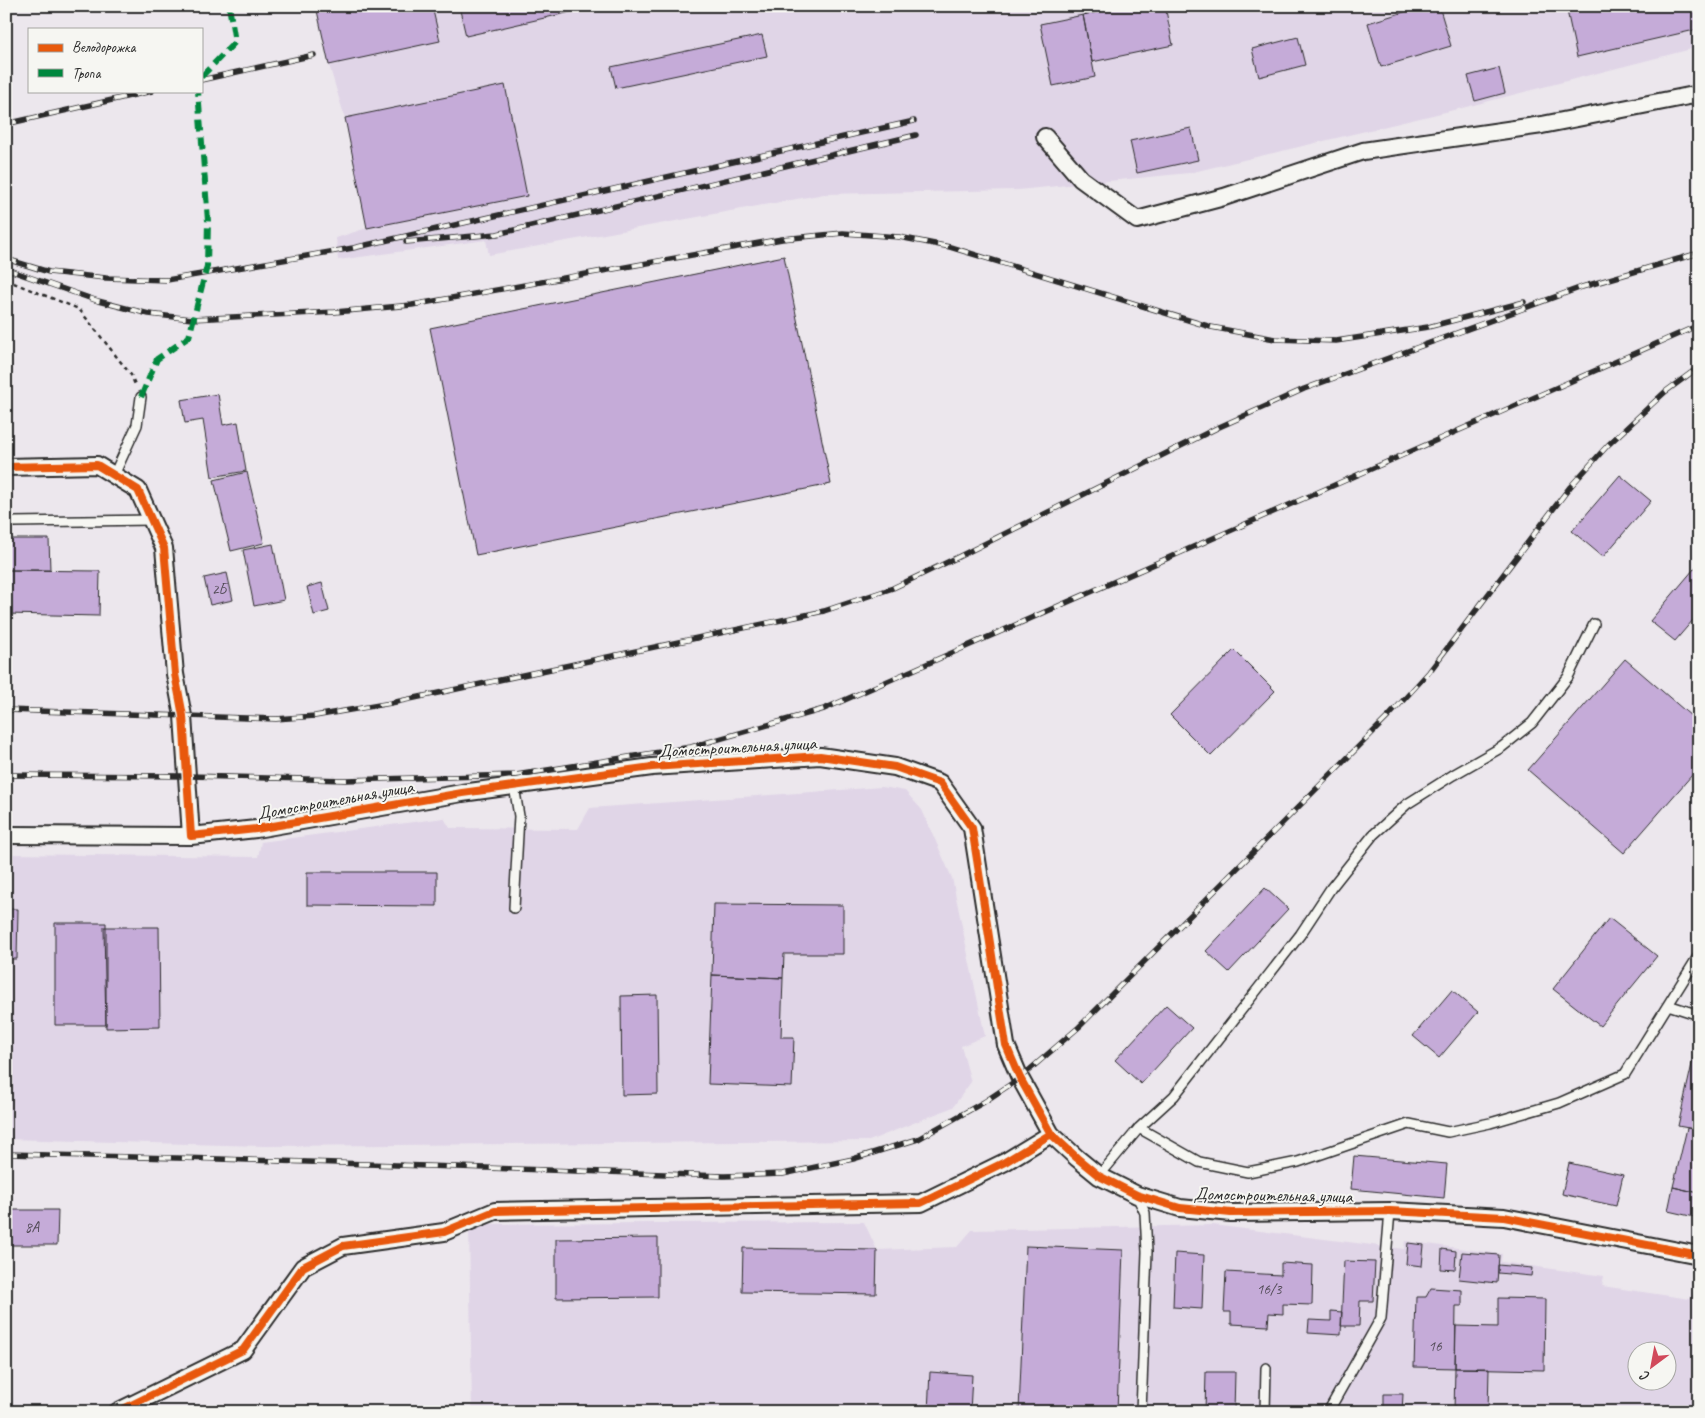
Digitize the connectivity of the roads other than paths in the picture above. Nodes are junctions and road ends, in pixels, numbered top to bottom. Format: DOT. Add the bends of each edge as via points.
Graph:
graph roads {
  1 [pos="1699,94"];
  2 [pos="1045,137"];
  3 [pos="141,397"];
  4 [pos="6,467"];
  5 [pos="114,475"];
  6 [pos="153,520"];
  7 [pos="14,522"];
  8 [pos="1594,624"];
  9 [pos="514,786"];
  10 [pos="6,835"];
  11 [pos="191,836"];
  12 [pos="514,908"];
  13 [pos="1699,955"];
  14 [pos="1668,1005"];
  15 [pos="1699,1015"];
  16 [pos="1139,1128"];
  17 [pos="1051,1134"];
  18 [pos="1100,1176"];
  19 [pos="1137,1195"];
  20 [pos="1390,1211"];
  21 [pos="1699,1255"];
  22 [pos="1266,1368"];
  23 [pos="117,1412"];
  24 [pos="1141,1412"];
  25 [pos="1265,1412"];
  26 [pos="1328,1412"];
  1 -- 2 [label="street" via="1542,125 1363,151 1224,197 1138,220 1081,179"];
  3 -- 5 [label="lane" via="137,425"];
  4 -- 5 [label="street" via="97,465"];
  5 -- 6 [label="street" via="138,490"];
  6 -- 7 [label="lane"];
  6 -- 11 [label="street" via="164,548 183,716"];
  8 -- 16 [label="lane" via="1568,677 1532,723 1502,747 1407,804 1373,836 1174,1096"];
  9 -- 11 [label="street, Домостроительная улица" via="256,829"];
  9 -- 12 [label="lane" via="519,816"];
  9 -- 17 [label="street, Домостроительная улица" via="652,767 820,756 895,766 940,783 972,828 1006,1045"];
  10 -- 11 [label="street, Домостроительная улица"];
  13 -- 14 [label="lane"];
  14 -- 15 [label="lane"];
  14 -- 16 [label="lane" via="1625,1074 1559,1103 1490,1123 1448,1132 1409,1124 1298,1162 1248,1172 1199,1162"];
  16 -- 18 [label="lane"];
  17 -- 18 [label="street, Домостроительная улица"];
  17 -- 23 [label="street" via="1005,1162 920,1203 495,1211 444,1232 343,1246 303,1267 243,1350"];
  18 -- 19 [label="street, Домостроительная улица"];
  19 -- 20 [label="street, Домостроительная улица" via="1180,1208 1231,1213"];
  19 -- 24 [label="lane" via="1145,1213 1147,1252"];
  20 -- 21 [label="street, Домостроительная улица" via="1504,1217"];
  20 -- 26 [label="lane" via="1381,1318"];
  22 -- 25 [label="lane"];
}
